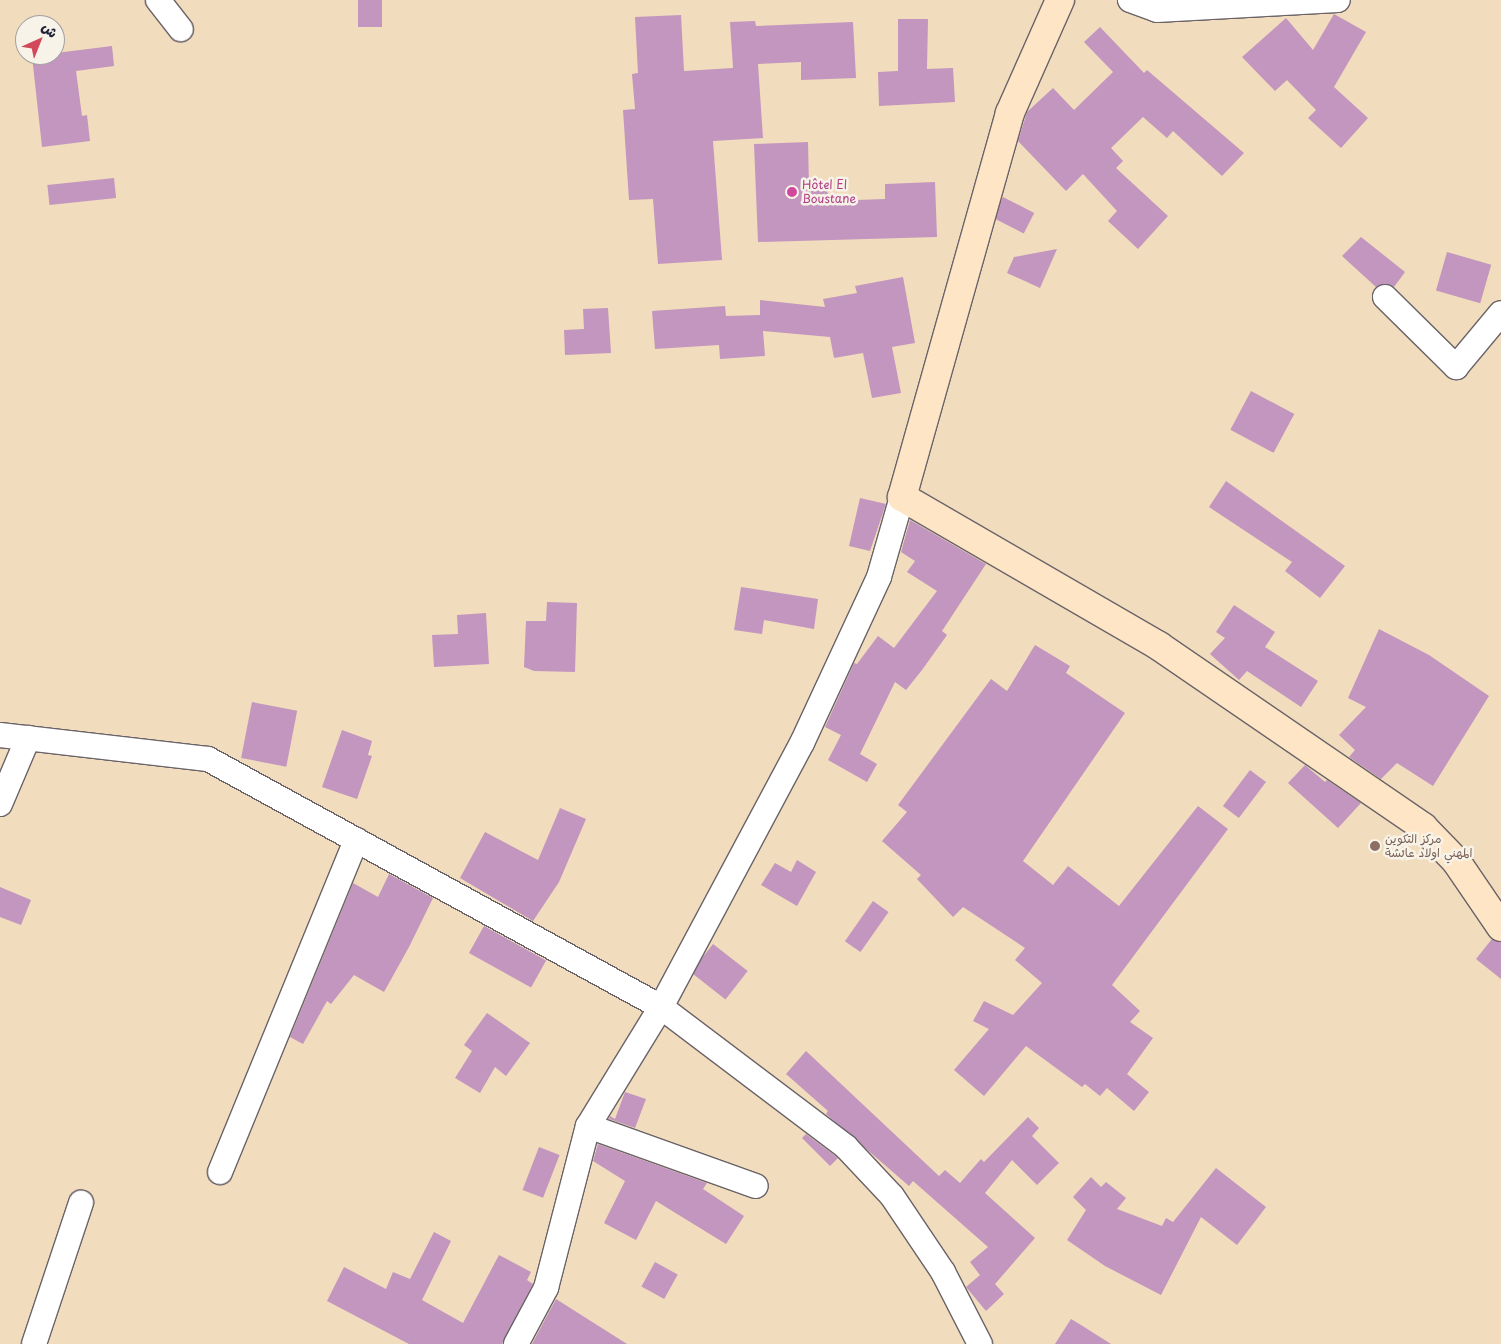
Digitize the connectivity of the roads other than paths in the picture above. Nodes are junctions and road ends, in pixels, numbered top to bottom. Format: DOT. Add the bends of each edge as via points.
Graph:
graph roads {
  1 [pos="158,0"];
  2 [pos="1060,0"];
  3 [pos="1130,0"];
  4 [pos="1338,0"];
  5 [pos="182,29"];
  6 [pos="1385,297"];
  7 [pos="1501,313"];
  8 [pos="902,497"];
  9 [pos="0,735"];
  10 [pos="28,738"];
  11 [pos="0,804"];
  12 [pos="356,840"];
  13 [pos="1501,927"];
  14 [pos="662,1007"];
  15 [pos="588,1126"];
  16 [pos="220,1172"];
  17 [pos="756,1186"];
  18 [pos="81,1203"];
  19 [pos="34,1344"];
  20 [pos="516,1344"];
  21 [pos="980,1344"];
  1 -- 5 [label="street"];
  2 -- 8 [label="street" via="1010,113"];
  3 -- 4 [label="street" via="1157,10"];
  6 -- 7 [label="street" via="1456,367"];
  8 -- 13 [label="street" via="1159,646 1423,827 1456,861"];
  8 -- 14 [label="street" via="879,577 810,726"];
  9 -- 10 [label="street"];
  10 -- 11 [label="street"];
  10 -- 12 [label="street" via="208,759"];
  12 -- 14 [label="street"];
  12 -- 16 [label="street"];
  14 -- 15 [label="street"];
  14 -- 21 [label="street" via="846,1147 892,1196 942,1272"];
  15 -- 17 [label="street"];
  15 -- 20 [label="street" via="546,1288"];
  18 -- 19 [label="street"];
}
